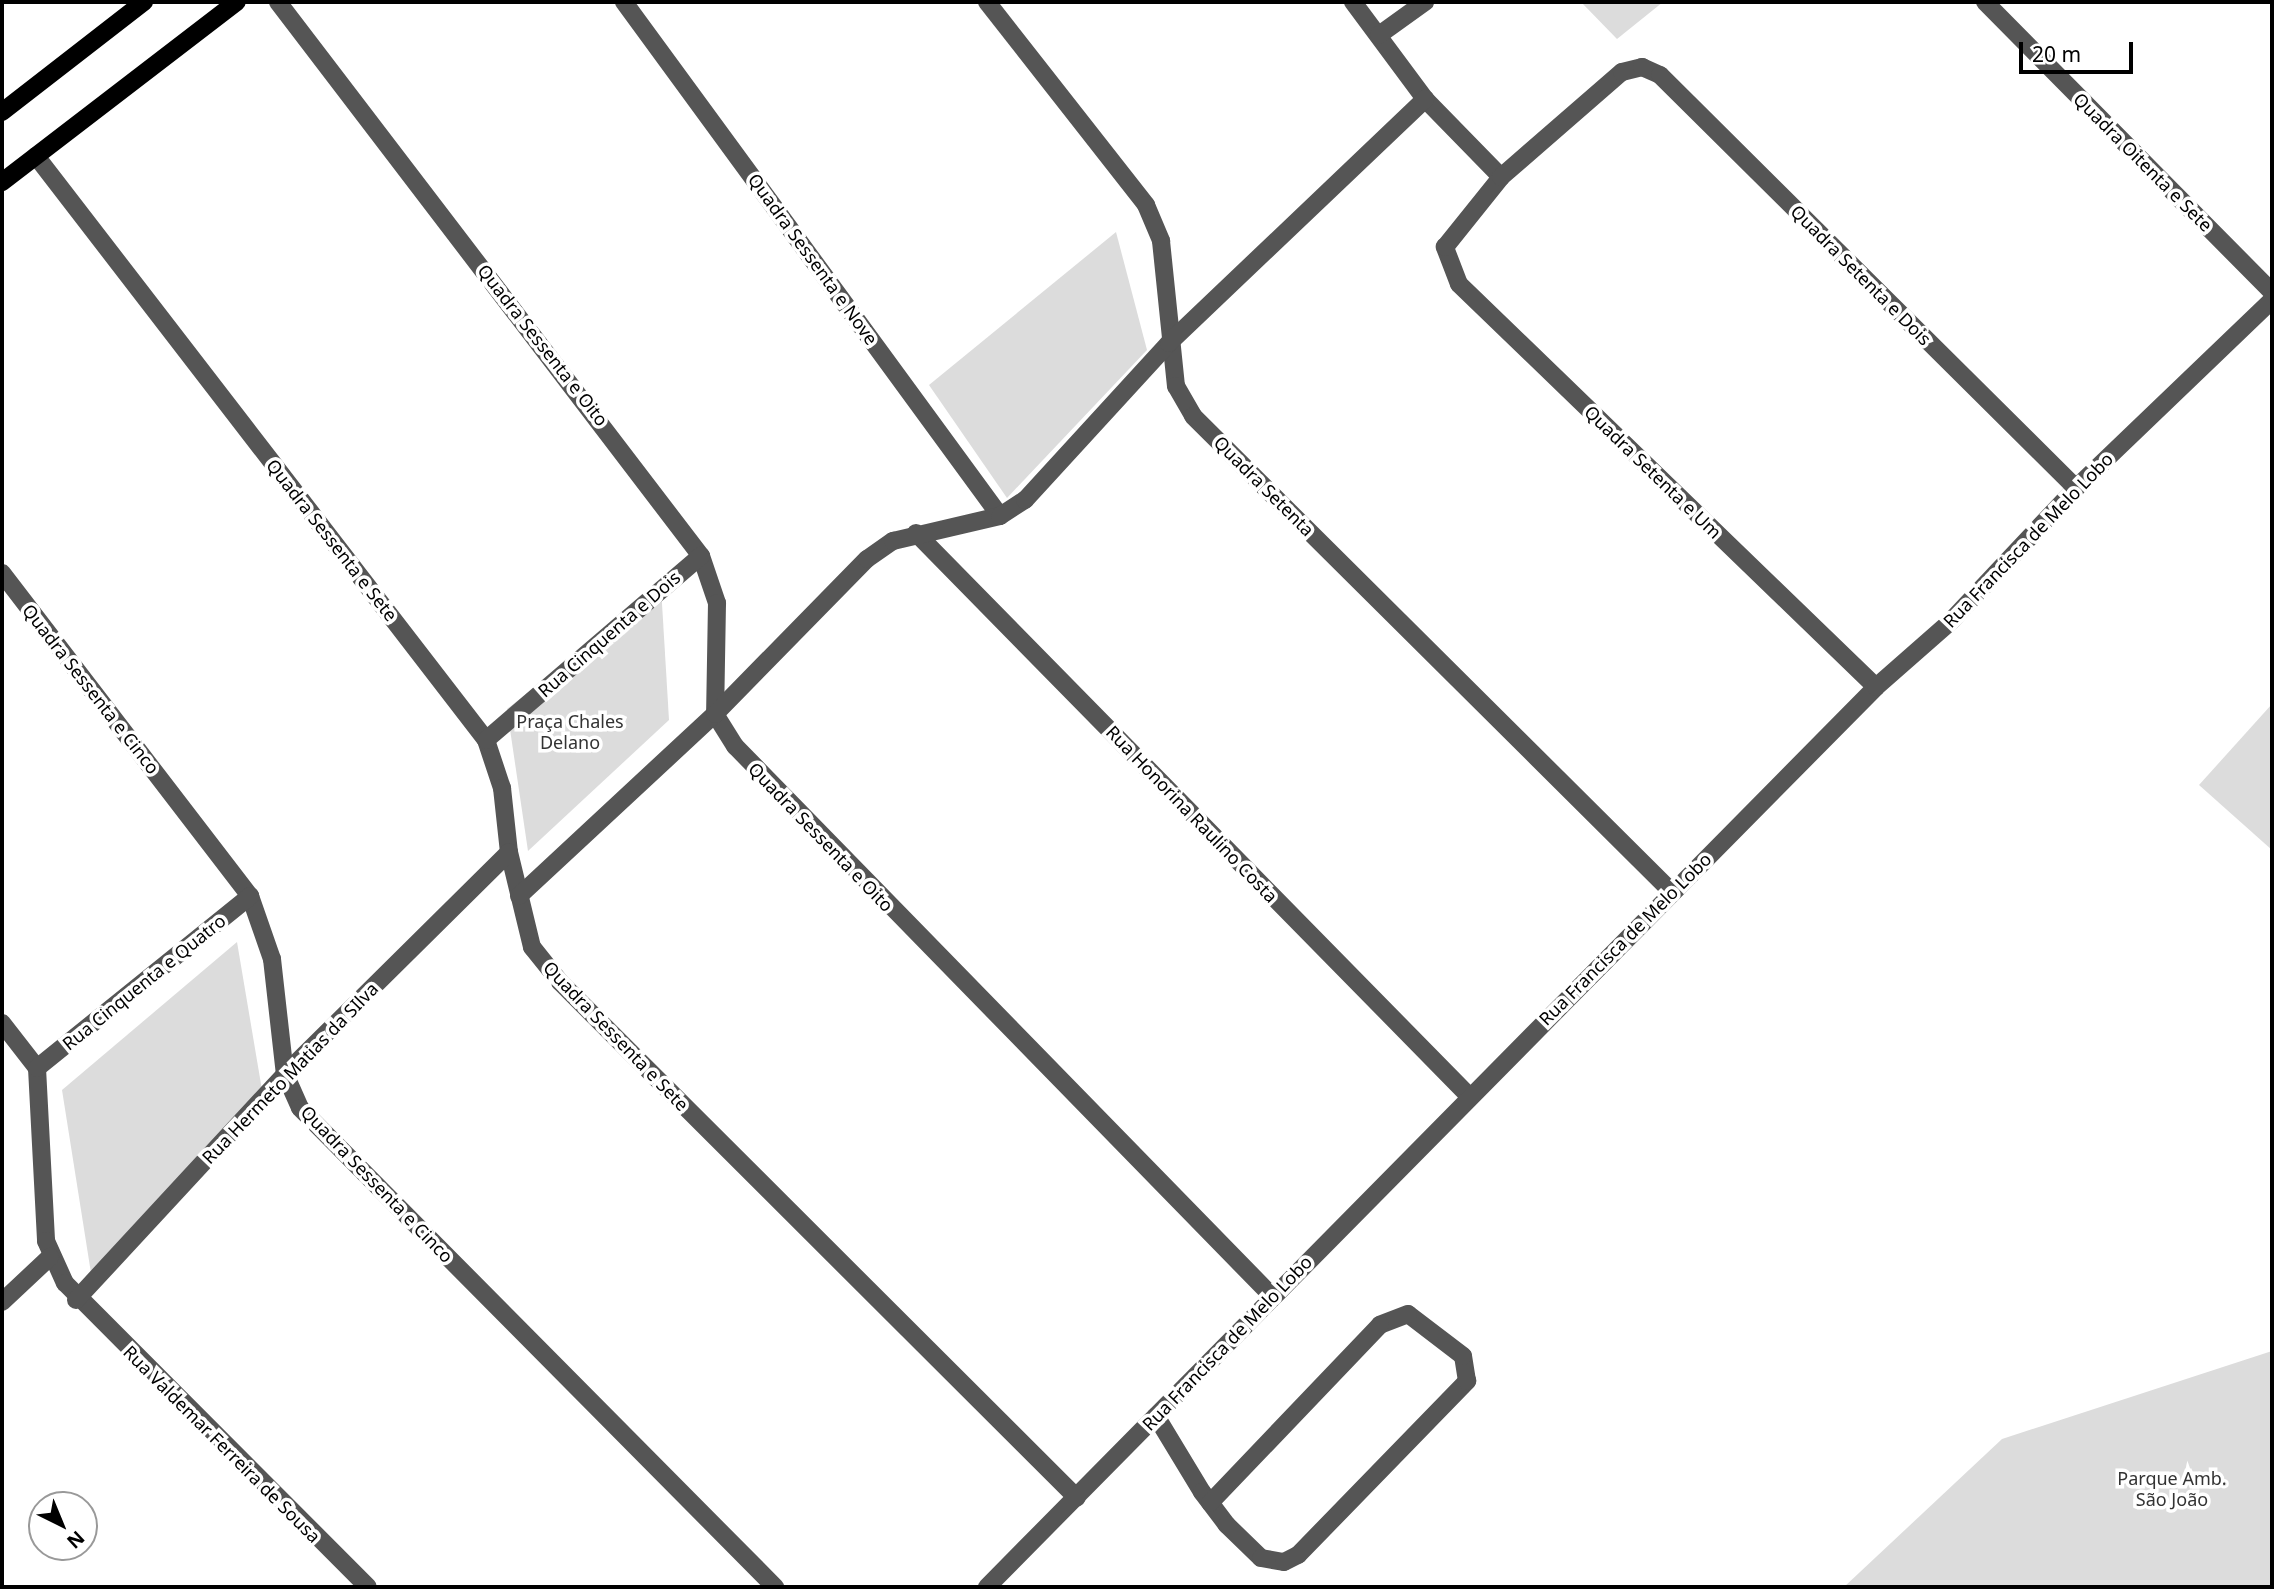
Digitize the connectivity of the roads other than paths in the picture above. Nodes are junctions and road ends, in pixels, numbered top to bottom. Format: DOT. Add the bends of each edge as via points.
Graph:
graph roads {
  1 [pos="144,2"];
  2 [pos="237,2"];
  3 [pos="278,2"];
  4 [pos="624,2"];
  5 [pos="987,2"];
  6 [pos="1353,2"];
  7 [pos="1425,2"];
  8 [pos="1985,2"];
  9 [pos="1379,35"];
  10 [pos="1425,99"];
  11 [pos="3,109"];
  12 [pos="36,156"];
  13 [pos="1502,177"];
  14 [pos="2,182"];
  15 [pos="2272,292"];
  16 [pos="2272,300"];
  17 [pos="1169,343"];
  18 [pos="2076,488"];
  19 [pos="1000,516"];
  20 [pos="916,533"];
  21 [pos="701,556"];
  22 [pos="2,573"];
  23 [pos="1876,687"];
  24 [pos="715,714"];
  25 [pos="486,740"];
  26 [pos="509,852"];
  27 [pos="1672,892"];
  28 [pos="250,896"];
  29 [pos="519,896"];
  30 [pos="2,1023"];
  31 [pos="37,1068"];
  32 [pos="285,1074"];
  33 [pos="1469,1096"];
  34 [pos="50,1256"];
  35 [pos="1272,1296"];
  36 [pos="76,1300"];
  37 [pos="2,1302"];
  38 [pos="1156,1416"];
  39 [pos="1077,1498"];
  40 [pos="1210,1503"];
  41 [pos="368,1587"];
  42 [pos="775,1587"];
  43 [pos="987,1587"];
  1 -- 11 [label="main road"];
  2 -- 12 [label="main road"];
  3 -- 21 [label="street, Quadra Sessenta e Oito"];
  4 -- 19 [label="street, Quadra Sessenta e Nove"];
  5 -- 17 [label="street, Quadra Setenta" via="1146,205 1161,241"];
  6 -- 9 [label="street"];
  7 -- 9 [label="street"];
  8 -- 15 [label="street, Quadra Oitenta e Sete"];
  9 -- 10 [label="street"];
  10 -- 13 [label="street"];
  10 -- 17 [label="street"];
  12 -- 14 [label="main road"];
  12 -- 25 [label="street, Quadra Sessenta e Sete"];
  13 -- 18 [label="street, Quadra Setenta e Dois" via="1622,72 1642,67 1660,75"];
  13 -- 23 [label="street, Quadra Setenta e Um" via="1445,247 1459,284"];
  16 -- 18 [label="street, Rua Francisca de Melo Lobo"];
  17 -- 19 [label="street" via="1025,500"];
  17 -- 27 [label="street, Quadra Setenta" via="1176,386 1193,416"];
  18 -- 23 [label="street, Rua Francisca de Melo Lobo" via="1951,621"];
  19 -- 20 [label="street"];
  20 -- 24 [label="street" via="892,541 836,584"];
  20 -- 33 [label="street, Rua Honorina Raulino Costa"];
  21 -- 24 [label="street, Quadra Sessenta e Oito" via="717,603"];
  21 -- 25 [label="street, Rua Cinquenta e Dois"];
  22 -- 28 [label="street, Quadra Sessenta e Cinco"];
  23 -- 27 [label="street, Rua Francisca de Melo Lobo"];
  24 -- 29 [label="street"];
  24 -- 35 [label="street, Quadra Sessenta e Oito" via="770,789"];
  25 -- 26 [label="street, Quadra Sessenta e Sete" via="502,788"];
  26 -- 29 [label="street, Quadra Sessenta e Sete"];
  26 -- 32 [label="street, Rua Hermeto Matias da SIlva"];
  27 -- 33 [label="street, Rua Francisca de Melo Lobo"];
  28 -- 31 [label="street, Rua Cinquenta e Quatro"];
  28 -- 32 [label="street, Quadra Sessenta e Cinco" via="272,959"];
  29 -- 39 [label="street, Quadra Sessenta e Sete" via="532,947 560,982"];
  30 -- 31 [label="street"];
  31 -- 34 [label="street"];
  32 -- 36 [label="street, Rua Hermeto Matias da SIlva"];
  32 -- 42 [label="street, Quadra Sessenta e Cinco" via="300,1108"];
  33 -- 35 [label="street, Rua Francisca de Melo Lobo"];
  34 -- 36 [label="street, Rua Valdemar Ferreira de Sousa"];
  34 -- 37 [label="street"];
  35 -- 38 [label="street, Rua Francisca de Melo Lobo"];
  36 -- 41 [label="street, Rua Valdemar Ferreira de Sousa"];
  38 -- 39 [label="street, Rua Francisca de Melo Lobo"];
  38 -- 40 [label="street"];
  39 -- 43 [label="street, Rua Francisca de Melo Lobo"];
  40 -- 40 [label="street" via="1261,1559 1284,1562 1298,1555 1467,1381 1463,1356 1408,1314 1380,1325"];
}
